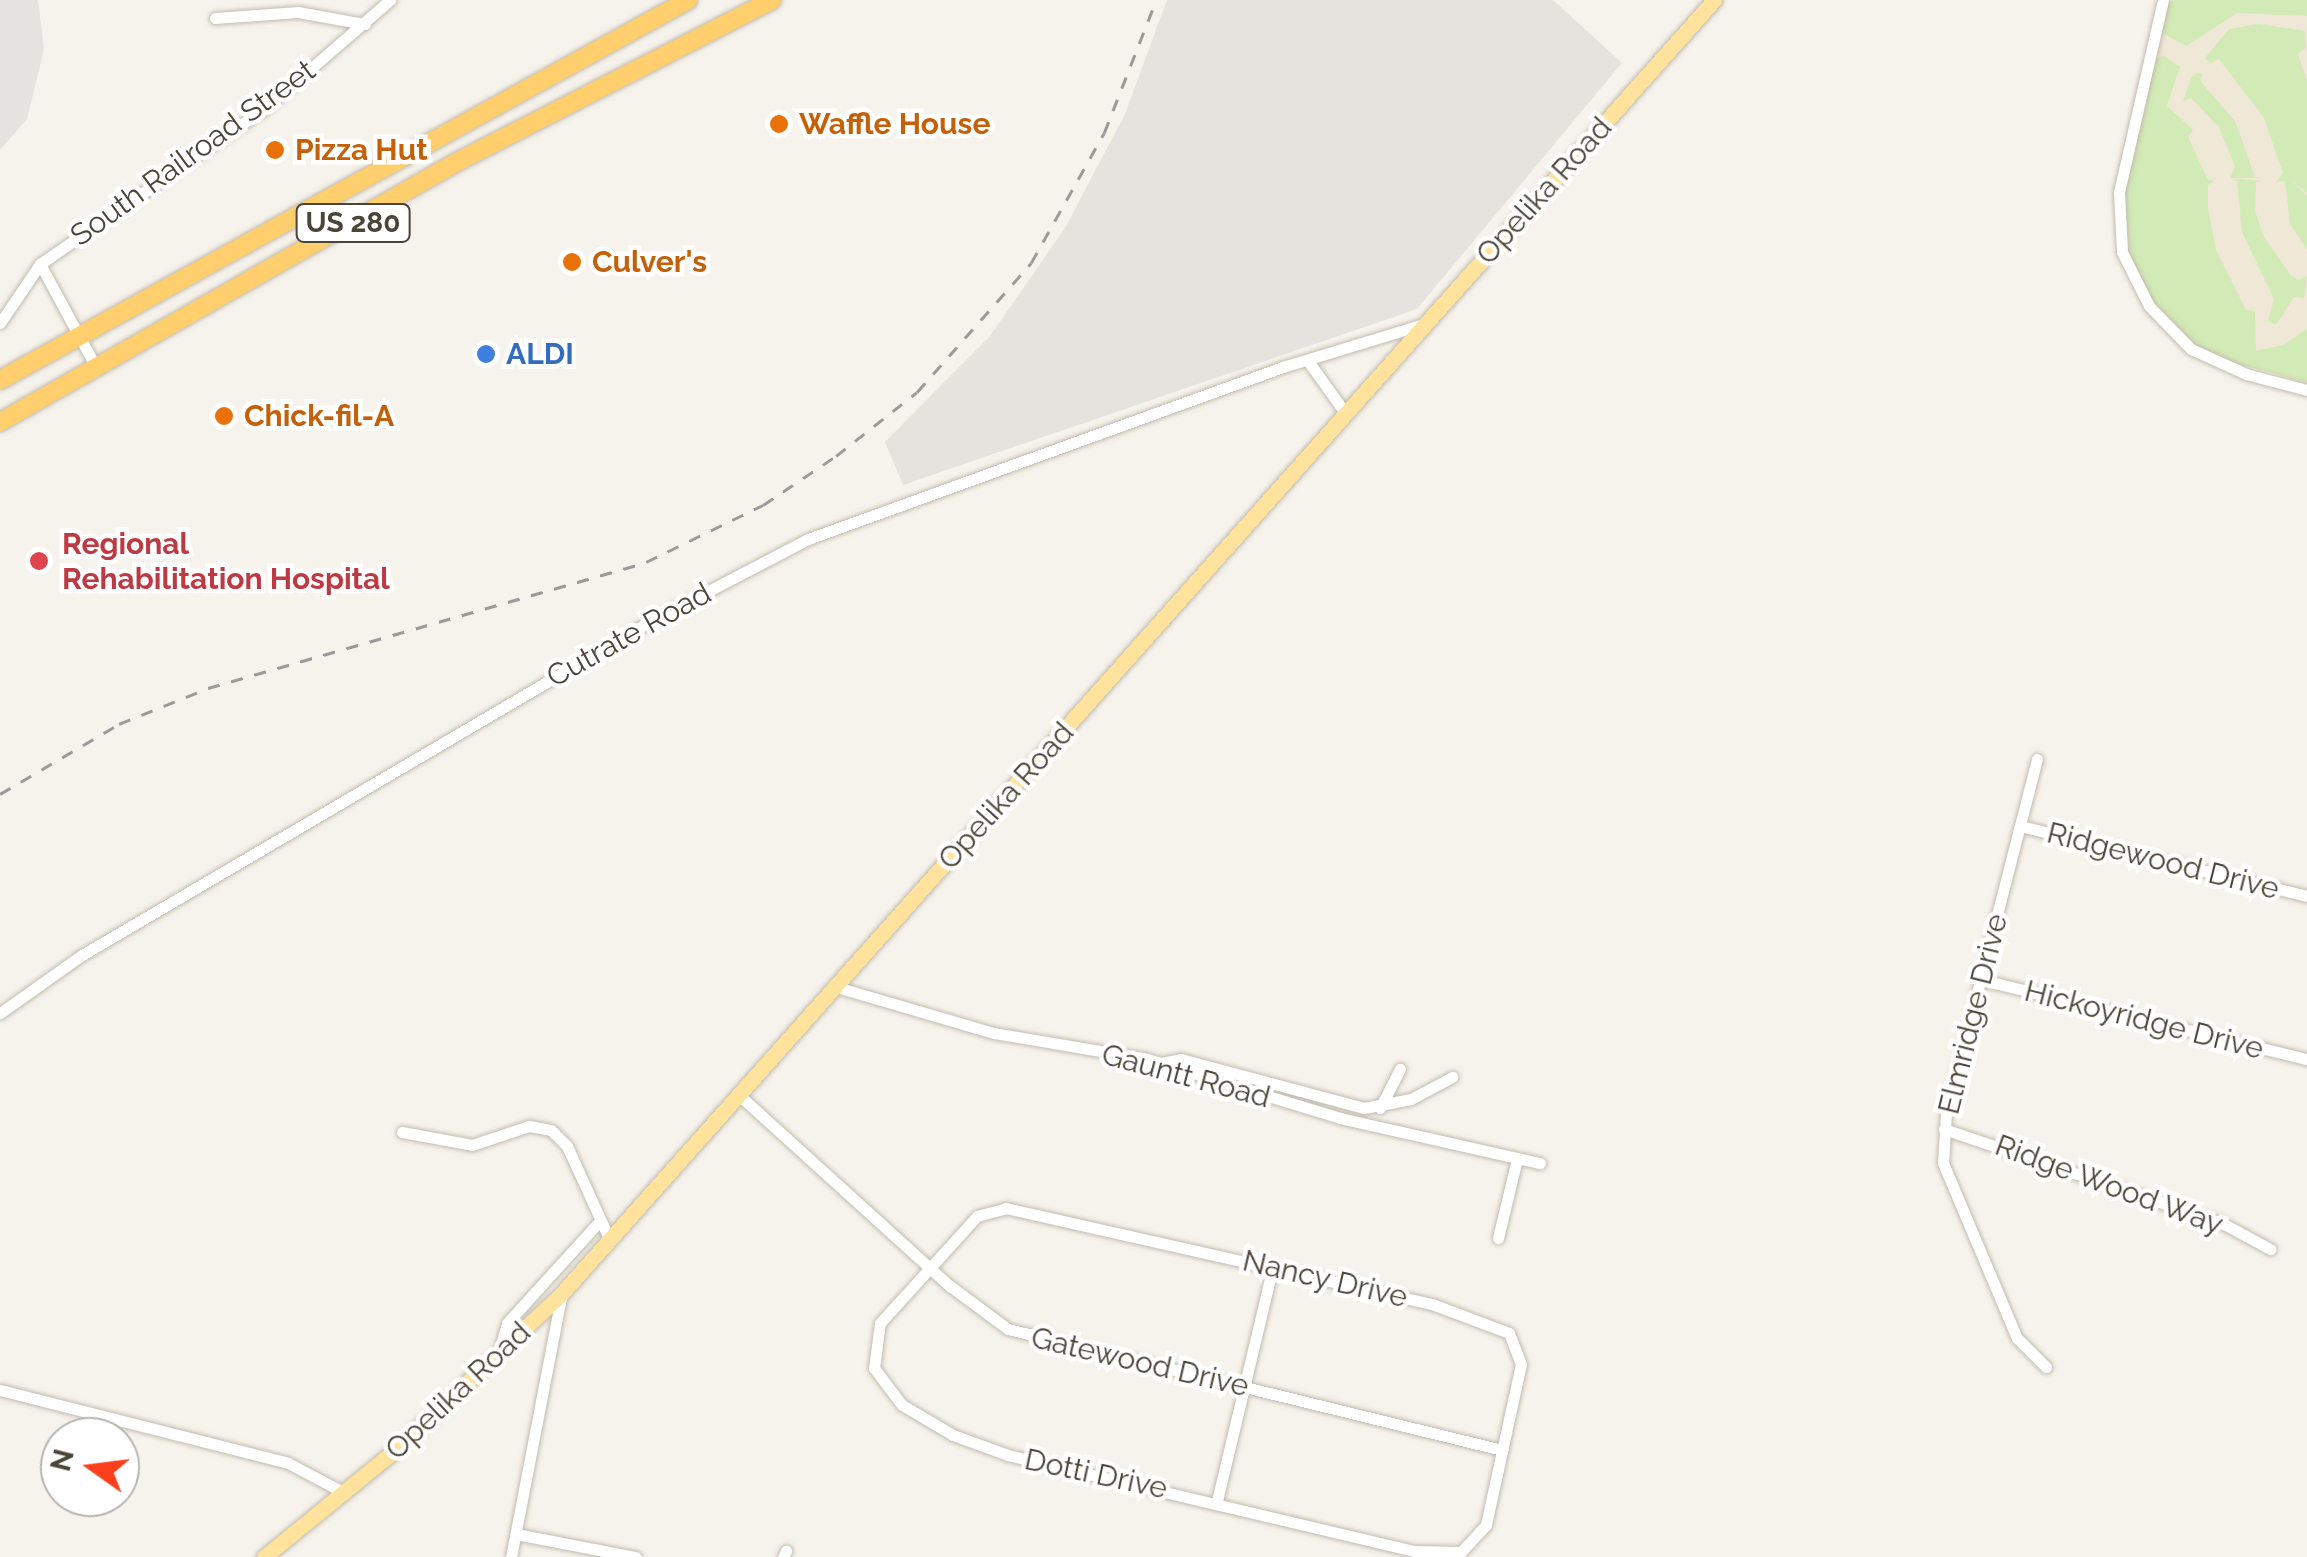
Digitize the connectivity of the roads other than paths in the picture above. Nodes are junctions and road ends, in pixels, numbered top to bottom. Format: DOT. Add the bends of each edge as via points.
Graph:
graph roads {
  1 [pos="390,0"];
  2 [pos="688,0"];
  3 [pos="772,0"];
  4 [pos="1714,0"];
  5 [pos="2163,0"];
  6 [pos="215,18"];
  7 [pos="364,24"];
  8 [pos="40,264"];
  9 [pos="0,323"];
  10 [pos="1425,324"];
  11 [pos="78,335"];
  12 [pos="1308,361"];
  13 [pos="96,367"];
  14 [pos="0,380"];
  15 [pos="2307,390"];
  16 [pos="1346,414"];
  17 [pos="0,422"];
  18 [pos="2037,758"];
  19 [pos="2020,826"];
  20 [pos="2307,896"];
  21 [pos="1982,980"];
  22 [pos="834,986"];
  23 [pos="0,1013"];
  24 [pos="2307,1060"];
  25 [pos="1161,1063"];
  26 [pos="1400,1069"];
  27 [pos="1452,1076"];
  28 [pos="738,1095"];
  29 [pos="1380,1108"];
  30 [pos="1944,1130"];
  31 [pos="402,1132"];
  32 [pos="1517,1159"];
  33 [pos="1540,1163"];
  34 [pos="600,1222"];
  35 [pos="609,1238"];
  36 [pos="1498,1238"];
  37 [pos="2270,1249"];
  38 [pos="926,1264"];
  39 [pos="1273,1266"];
  40 [pos="562,1294"];
  41 [pos="498,1356"];
  42 [pos="2046,1367"];
  43 [pos="1242,1387"];
  44 [pos="0,1390"];
  45 [pos="1502,1450"];
  46 [pos="345,1493"];
  47 [pos="1218,1501"];
  48 [pos="516,1534"];
  49 [pos="1462,1552"];
  50 [pos="264,1557"];
  51 [pos="511,1557"];
  52 [pos="636,1557"];
  1 -- 7 [label="street, South Railroad Street"];
  2 -- 11 [label="highway, US 280"];
  3 -- 13 [label="highway, US 280" via="456,162"];
  4 -- 10 [label="main road, Opelika Road"];
  5 -- 15 [label="street" via="2119,192 2122,252 2149,306 2191,349 2246,374"];
  6 -- 7 [label="street" via="298,12"];
  7 -- 8 [label="street, South Railroad Street" via="264,109"];
  8 -- 9 [label="street, South Railroad Street"];
  8 -- 11 [label="street, South Railroad Street"];
  10 -- 12 [label="street, Cutrate Road"];
  10 -- 16 [label="main road, Opelika Road"];
  11 -- 13 [label="street, South Railroad Street"];
  11 -- 14 [label="highway, US 280"];
  12 -- 16 [label="street"];
  12 -- 23 [label="street, Cutrate Road" via="920,494 754,565 167,904"];
  13 -- 17 [label="highway, US 280"];
  16 -- 22 [label="main road, Opelika Road"];
  18 -- 19 [label="street, Elmridge Drive"];
  19 -- 20 [label="street, Ridgewood Drive"];
  19 -- 21 [label="street, Elmridge Drive"];
  21 -- 24 [label="street, Hickoyridge Drive"];
  21 -- 30 [label="street, Elmridge Drive"];
  22 -- 25 [label="street, Gauntt Road" via="994,1033"];
  22 -- 28 [label="main road, Opelika Road"];
  25 -- 29 [label="street" via="1180,1060"];
  25 -- 32 [label="street, Gauntt Road" via="1321,1113"];
  26 -- 29 [label="street"];
  27 -- 29 [label="street"];
  28 -- 35 [label="main road, Opelika Road"];
  28 -- 38 [label="street, Gatewood Drive"];
  30 -- 37 [label="street, Ridge Wood Way" via="2222,1223"];
  30 -- 42 [label="street, Elmridge Drive" via="1943,1163 2016,1338"];
  31 -- 34 [label="street" via="472,1145 529,1126 551,1130 567,1146"];
  32 -- 33 [label="street, Gauntt Road"];
  32 -- 36 [label="street"];
  34 -- 35 [label="street"];
  34 -- 41 [label="street" via="507,1323"];
  35 -- 40 [label="main road, Opelika Road"];
  38 -- 39 [label="street, Nancy Drive" via="977,1216 1006,1208"];
  38 -- 43 [label="street, Gatewood Drive" via="1008,1329"];
  38 -- 47 [label="street, Dotti Drive" via="880,1323 872,1345 874,1368 902,1405 952,1435 1008,1455"];
  39 -- 43 [label="street"];
  39 -- 45 [label="street, Nancy Drive" via="1432,1304 1508,1333 1521,1364"];
  40 -- 41 [label="main road, Opelika Road"];
  40 -- 48 [label="street"];
  41 -- 46 [label="main road, Opelika Road"];
  43 -- 45 [label="street, Gatewood Drive"];
  43 -- 47 [label="street"];
  44 -- 46 [label="street" via="277,1460"];
  45 -- 49 [label="street, Nancy Drive" via="1486,1525"];
  46 -- 50 [label="main road, Opelika Road"];
  47 -- 49 [label="street, Dotti Drive" via="1414,1551"];
  48 -- 51 [label="street"];
  48 -- 52 [label="street"];
}
